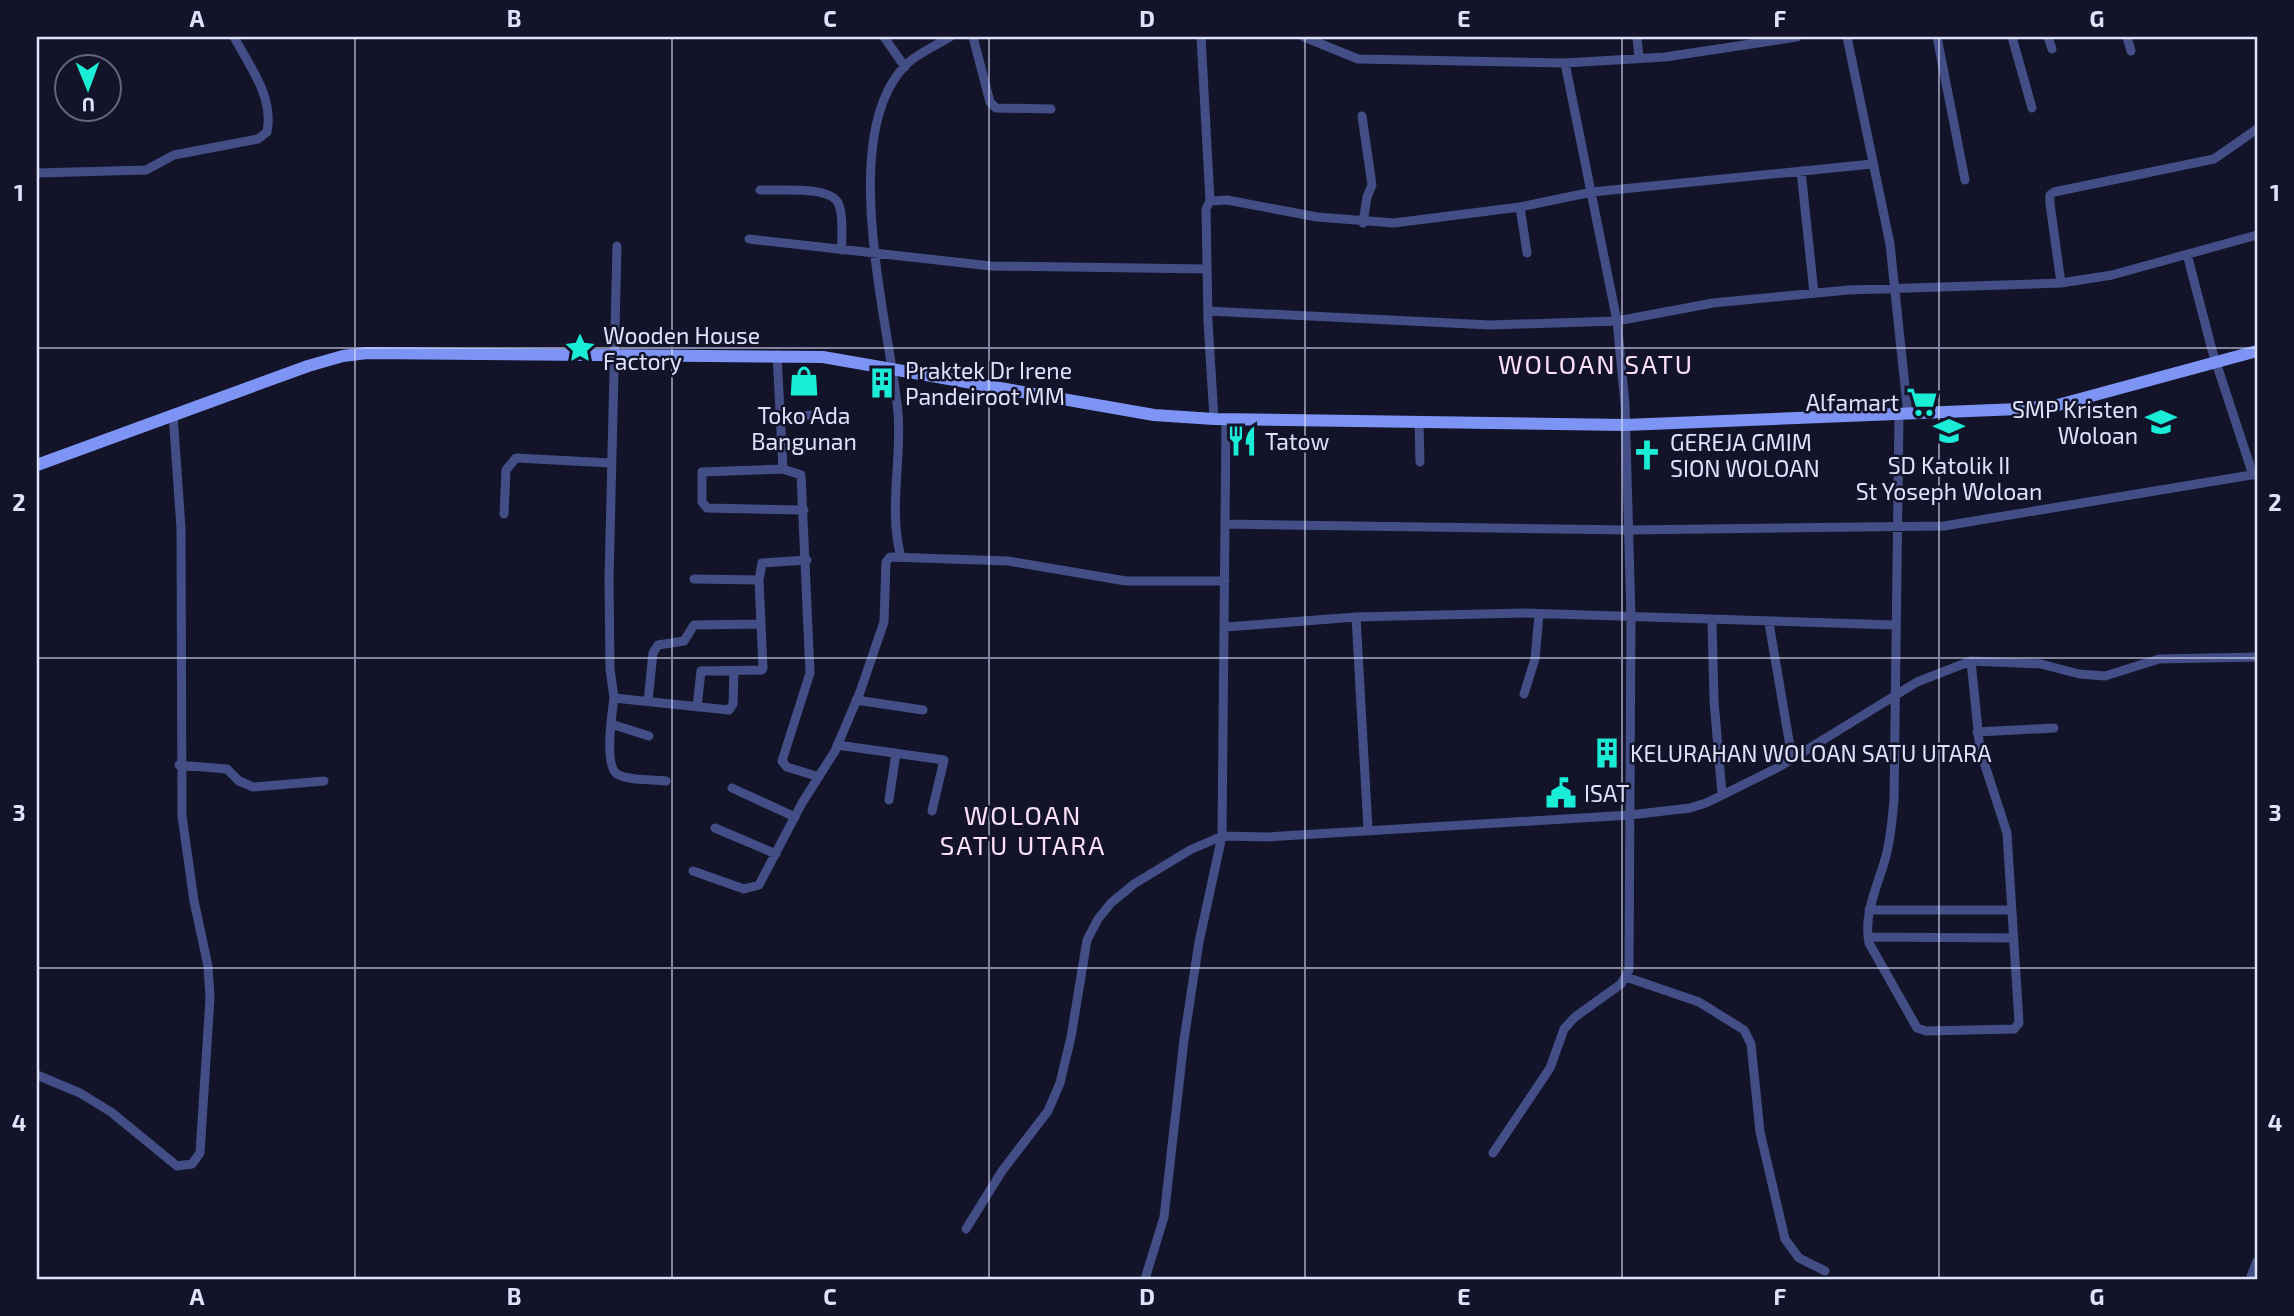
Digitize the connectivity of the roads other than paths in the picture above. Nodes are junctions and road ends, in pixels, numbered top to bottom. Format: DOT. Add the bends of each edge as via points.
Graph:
graph roads {
  1 [pos="234,37"];
  2 [pos="884,37"];
  3 [pos="950,37"];
  4 [pos="972,37"];
  5 [pos="1200,37"];
  6 [pos="1304,37"];
  7 [pos="1637,37"];
  8 [pos="1797,37"];
  9 [pos="1847,37"];
  10 [pos="1937,37"];
  11 [pos="2012,37"];
  12 [pos="2048,37"];
  13 [pos="2127,37"];
  14 [pos="2052,49"];
  15 [pos="2131,51"];
  16 [pos="1639,58"];
  17 [pos="1565,63"];
  18 [pos="905,67"];
  19 [pos="1051,108"];
  20 [pos="2032,108"];
  21 [pos="1362,116"];
  22 [pos="2257,129"];
  23 [pos="1872,164"];
  24 [pos="1801,172"];
  25 [pos="37,173"];
  26 [pos="1965,180"];
  27 [pos="760,190"];
  28 [pos="1592,191"];
  29 [pos="1210,201"];
  30 [pos="1520,206"];
  31 [pos="1363,223"];
  32 [pos="2257,235"];
  33 [pos="749,239"];
  34 [pos="617,246"];
  35 [pos="842,250"];
  36 [pos="1527,253"];
  37 [pos="875,254"];
  38 [pos="2187,254"];
  39 [pos="1207,269"];
  40 [pos="2061,283"];
  41 [pos="1896,288"];
  42 [pos="1814,293"];
  43 [pos="1208,311"];
  44 [pos="1617,321"];
  45 [pos="2257,351"];
  46 [pos="777,355"];
  47 [pos="614,356"];
  48 [pos="2217,363"];
  49 [pos="893,367"];
  50 [pos="173,414"];
  51 [pos="821,415"];
  52 [pos="1904,415"];
  53 [pos="780,416"];
  54 [pos="1220,419"];
  55 [pos="1419,422"];
  56 [pos="1625,425"];
  57 [pos="1420,462"];
  58 [pos="611,463"];
  59 [pos="37,465"];
  60 [pos="783,469"];
  61 [pos="2255,475"];
  62 [pos="804,510"];
  63 [pos="504,514"];
  64 [pos="1225,524"];
  65 [pos="1899,528"];
  66 [pos="1629,530"];
  67 [pos="901,557"];
  68 [pos="807,560"];
  69 [pos="694,579"];
  70 [pos="759,580"];
  71 [pos="1225,581"];
  72 [pos="1539,614"];
  73 [pos="1631,616"];
  74 [pos="1356,617"];
  75 [pos="1712,622"];
  76 [pos="1769,623"];
  77 [pos="761,624"];
  78 [pos="1895,625"];
  79 [pos="1226,627"];
  80 [pos="2257,657"];
  81 [pos="1970,661"];
  82 [pos="734,671"];
  83 [pos="1898,693"];
  84 [pos="1524,694"];
  85 [pos="614,698"];
  86 [pos="856,700"];
  87 [pos="648,701"];
  88 [pos="697,707"];
  89 [pos="923,710"];
  90 [pos="611,724"];
  91 [pos="2054,728"];
  92 [pos="1977,732"];
  93 [pos="649,736"];
  94 [pos="837,746"];
  95 [pos="895,753"];
  96 [pos="1792,758"];
  97 [pos="179,765"];
  98 [pos="818,777"];
  99 [pos="324,781"];
  100 [pos="666,781"];
  101 [pos="732,788"];
  102 [pos="1722,794"];
  103 [pos="889,800"];
  104 [pos="932,811"];
  105 [pos="1630,815"];
  106 [pos="795,817"];
  107 [pos="715,828"];
  108 [pos="1368,830"];
  109 [pos="1222,836"];
  110 [pos="776,854"];
  111 [pos="694,871"];
  112 [pos="1869,910"];
  113 [pos="2011,910"];
  114 [pos="1868,937"];
  115 [pos="2013,938"];
  116 [pos="1626,977"];
  117 [pos="37,1076"];
  118 [pos="1493,1153"];
  119 [pos="966,1228"];
  120 [pos="2257,1261"];
  121 [pos="1825,1271"];
  122 [pos="1145,1279"];
  123 [pos="2250,1279"];
  1 -- 25 [label="street" via="266,97 269,124 258,139 174,155 146,170"];
  2 -- 18 [label="street"];
  3 -- 18 [label="street"];
  4 -- 19 [label="street" via="990,102 996,108"];
  5 -- 29 [label="street"];
  6 -- 17 [label="street" via="1359,58"];
  7 -- 16 [label="street"];
  8 -- 16 [label="street"];
  9 -- 23 [label="street"];
  10 -- 26 [label="street"];
  11 -- 20 [label="street"];
  12 -- 14 [label="street"];
  13 -- 15 [label="street"];
  16 -- 17 [label="street"];
  17 -- 28 [label="street"];
  18 -- 37 [label="street" via="888,92 872,149"];
  21 -- 31 [label="street" via="1372,185"];
  22 -- 40 [label="street" via="2214,159 2050,195"];
  23 -- 24 [label="street"];
  23 -- 41 [label="street"];
  24 -- 28 [label="street"];
  24 -- 42 [label="street"];
  27 -- 35 [label="street" via="832,195 839,204"];
  28 -- 30 [label="street"];
  28 -- 44 [label="street"];
  29 -- 31 [label="street"];
  29 -- 39 [label="street" via="1206,209"];
  30 -- 31 [label="street" via="1412,222"];
  30 -- 36 [label="street"];
  32 -- 38 [label="street"];
  33 -- 35 [label="street"];
  34 -- 47 [label="street"];
  35 -- 37 [label="street"];
  37 -- 39 [label="street" via="991,266"];
  37 -- 49 [label="street"];
  38 -- 40 [label="street" via="2112,275"];
  38 -- 48 [label="street"];
  39 -- 43 [label="street"];
  40 -- 41 [label="street"];
  41 -- 42 [label="street"];
  41 -- 52 [label="street"];
  42 -- 44 [label="street" via="1664,309"];
  43 -- 44 [label="street" via="1490,325"];
  43 -- 54 [label="street"];
  44 -- 56 [label="street"];
  45 -- 48 [label="main road"];
  46 -- 47 [label="main road"];
  46 -- 49 [label="main road"];
  46 -- 53 [label="street"];
  47 -- 50 [label="main road" via="343,356"];
  47 -- 58 [label="street"];
  48 -- 52 [label="main road" via="2058,405"];
  48 -- 61 [label="street"];
  49 -- 54 [label="main road" via="1154,415"];
  49 -- 67 [label="street" via="900,456 896,523"];
  50 -- 59 [label="main road"];
  50 -- 97 [label="street" via="181,528"];
  51 -- 53 [label="street"];
  52 -- 56 [label="main road"];
  52 -- 65 [label="street"];
  53 -- 60 [label="street"];
  54 -- 55 [label="main road"];
  54 -- 64 [label="street"];
  55 -- 56 [label="main road"];
  55 -- 57 [label="street"];
  56 -- 66 [label="street"];
  58 -- 63 [label="street" via="516,458 506,470"];
  58 -- 85 [label="street"];
  60 -- 62 [label="street" via="800,475"];
  60 -- 62 [label="street" via="704,470 703,504 707,509"];
  61 -- 65 [label="street" via="1979,523"];
  62 -- 68 [label="street"];
  64 -- 66 [label="street"];
  64 -- 71 [label="street"];
  65 -- 66 [label="street"];
  65 -- 78 [label="street"];
  66 -- 73 [label="street"];
  67 -- 71 [label="street" via="1008,561 1126,581"];
  67 -- 86 [label="street" via="886,562 884,622"];
  68 -- 70 [label="street" via="763,562"];
  68 -- 98 [label="street" via="810,673 782,761"];
  69 -- 70 [label="street"];
  70 -- 77 [label="street"];
  71 -- 79 [label="street"];
  72 -- 73 [label="street"];
  72 -- 74 [label="street"];
  72 -- 84 [label="street" via="1535,659"];
  73 -- 75 [label="street"];
  73 -- 105 [label="street"];
  74 -- 79 [label="street"];
  74 -- 108 [label="street"];
  75 -- 76 [label="street"];
  75 -- 102 [label="street"];
  76 -- 78 [label="street"];
  76 -- 96 [label="street"];
  77 -- 82 [label="street" via="762,670"];
  77 -- 87 [label="street" via="694,625 684,641 658,645 653,653"];
  78 -- 83 [label="street"];
  79 -- 109 [label="street"];
  80 -- 81 [label="street" via="2159,659 2105,676 2041,664"];
  81 -- 83 [label="street"];
  81 -- 92 [label="street"];
  82 -- 88 [label="street" via="700,673"];
  82 -- 88 [label="street" via="730,709"];
  83 -- 96 [label="street"];
  83 -- 112 [label="street" via="1891,829"];
  85 -- 87 [label="street"];
  85 -- 90 [label="street"];
  86 -- 89 [label="street"];
  86 -- 94 [label="street"];
  87 -- 88 [label="street"];
  90 -- 93 [label="street"];
  90 -- 100 [label="street" via="615,772"];
  91 -- 92 [label="street"];
  92 -- 113 [label="street" via="2007,832"];
  94 -- 95 [label="street"];
  94 -- 98 [label="street"];
  95 -- 103 [label="street"];
  95 -- 104 [label="street" via="944,760"];
  96 -- 102 [label="street"];
  97 -- 99 [label="street" via="227,769 253,787"];
  97 -- 117 [label="street" via="181,816 208,966 208,1068 200,1153 192,1164 177,1166 111,1112"];
  98 -- 106 [label="street"];
  101 -- 106 [label="street"];
  102 -- 105 [label="street" via="1690,808"];
  105 -- 108 [label="street"];
  105 -- 116 [label="street"];
  106 -- 110 [label="street"];
  107 -- 110 [label="street"];
  108 -- 109 [label="street"];
  109 -- 119 [label="street" via="1134,884 1098,919 1087,940 1060,1083 1048,1111"];
  109 -- 122 [label="street" via="1184,1040 1164,1217"];
  110 -- 111 [label="street" via="753,889"];
  112 -- 113 [label="street"];
  112 -- 114 [label="street"];
  113 -- 115 [label="street"];
  114 -- 115 [label="street"];
  114 -- 115 [label="street" via="1917,1028 1937,1031 2017,1028"];
  116 -- 118 [label="street" via="1564,1029 1550,1068"];
  116 -- 121 [label="street" via="1699,1002 1744,1030 1751,1044 1760,1132 1785,1238 1799,1258"];
  120 -- 123 [label="street"];
}
